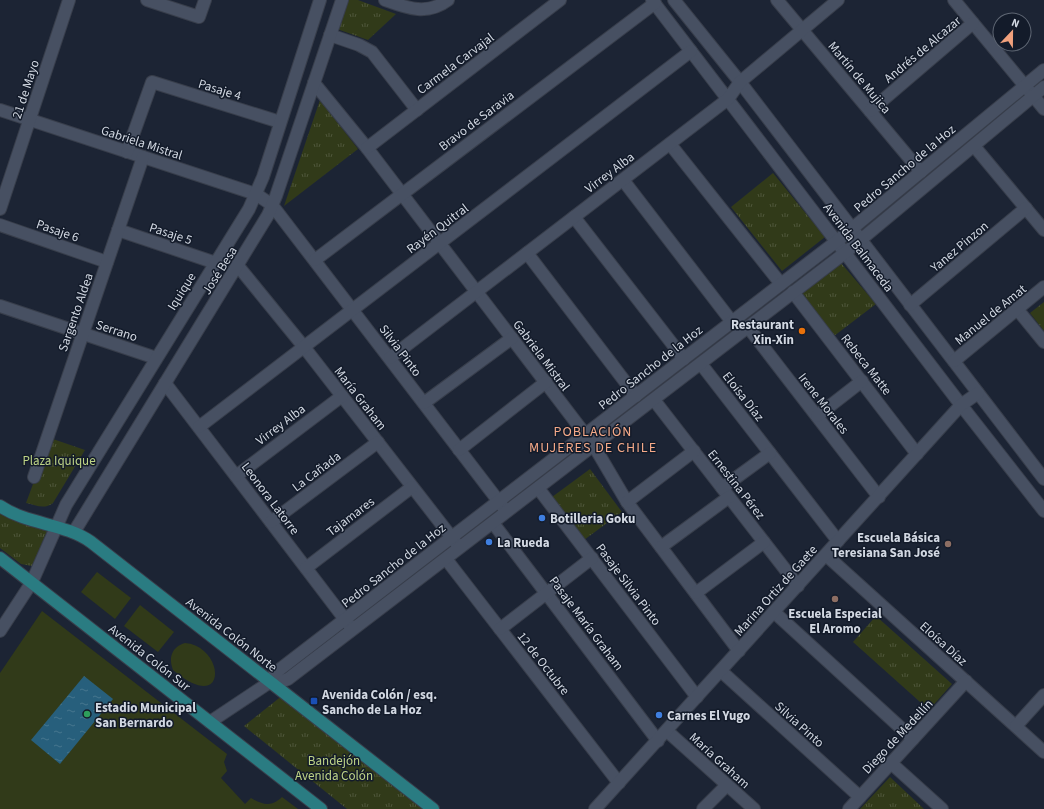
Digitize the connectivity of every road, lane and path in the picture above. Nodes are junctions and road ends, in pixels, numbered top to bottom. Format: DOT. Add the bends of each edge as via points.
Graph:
graph roads {
  1 [pos="69,0"];
  2 [pos="147,0"];
  3 [pos="205,0"];
  4 [pos="320,0"];
  5 [pos="342,0"];
  6 [pos="385,0"];
  7 [pos="448,0"];
  8 [pos="560,0"];
  9 [pos="674,0"];
  10 [pos="777,0"];
  11 [pos="838,0"];
  12 [pos="954,0"];
  13 [pos="654,1"];
  14 [pos="973,23"];
  15 [pos="802,30"];
  16 [pos="330,35"];
  17 [pos="692,51"];
  18 [pos="1044,70"];
  19 [pos="740,82"];
  20 [pos="314,83"];
  21 [pos="1025,86"];
  22 [pos="1044,87"];
  23 [pos="1033,96"];
  24 [pos="728,99"];
  25 [pos="1044,109"];
  26 [pos="0,110"];
  27 [pos="417,110"];
  28 [pos="870,111"];
  29 [pos="30,120"];
  30 [pos="280,122"];
  31 [pos="670,144"];
  32 [pos="974,146"];
  33 [pos="366,148"];
  34 [pos="127,152"];
  35 [pos="143,157"];
  36 [pos="921,172"];
  37 [pos="623,180"];
  38 [pos="256,194"];
  39 [pos="402,194"];
  40 [pos="272,205"];
  41 [pos="1026,208"];
  42 [pos="0,209"];
  43 [pos="574,217"];
  44 [pos="0,226"];
  45 [pos="852,229"];
  46 [pos="118,230"];
  47 [pos="1044,230"];
  48 [pos="860,240"];
  49 [pos="837,241"];
  50 [pos="439,243"];
  51 [pos="846,252"];
  52 [pos="527,253"];
  53 [pos="315,260"];
  54 [pos="107,262"];
  55 [pos="216,263"];
  56 [pos="238,266"];
  57 [pos="781,284"];
  58 [pos="1044,287"];
  59 [pos="476,292"];
  60 [pos="794,292"];
  61 [pos="910,304"];
  62 [pos="0,306"];
  63 [pos="1018,309"];
  64 [pos="352,310"];
  65 [pos="732,322"];
  66 [pos="748,327"];
  67 [pos="83,334"];
  68 [pos="512,338"];
  69 [pos="1044,342"];
  70 [pos="304,347"];
  71 [pos="156,358"];
  72 [pos="390,358"];
  73 [pos="684,359"];
  74 [pos="954,362"];
  75 [pos="701,364"];
  76 [pos="862,381"];
  77 [pos="546,382"];
  78 [pos="165,384"];
  79 [pos="978,393"];
  80 [pos="342,396"];
  81 [pos="636,396"];
  82 [pos="654,400"];
  83 [pos="424,403"];
  84 [pos="961,405"];
  85 [pos="816,416"];
  86 [pos="199,427"];
  87 [pos="586,434"];
  88 [pos="378,442"];
  89 [pos="594,446"];
  90 [pos="459,450"];
  91 [pos="694,452"];
  92 [pos="770,453"];
  93 [pos="918,454"];
  94 [pos="236,476"];
  95 [pos="34,477"];
  96 [pos="1044,479"];
  97 [pos="412,487"];
  98 [pos="538,488"];
  99 [pos="726,493"];
  100 [pos="879,497"];
  101 [pos="499,501"];
  102 [pos="627,502"];
  103 [pos="0,506"];
  104 [pos="1044,510"];
  105 [pos="507,512"];
  106 [pos="271,522"];
  107 [pos="493,523"];
  108 [pos="55,527"];
  109 [pos="74,532"];
  110 [pos="451,538"];
  111 [pos="838,541"];
  112 [pos="764,542"];
  113 [pos="661,547"];
  114 [pos="460,549"];
  115 [pos="826,555"];
  116 [pos="0,558"];
  117 [pos="592,558"];
  118 [pos="446,559"];
  119 [pos="306,568"];
  120 [pos="32,582"];
  121 [pos="798,586"];
  122 [pos="696,593"];
  123 [pos="546,594"];
  124 [pos="774,612"];
  125 [pos="345,620"];
  126 [pos="500,629"];
  127 [pos="0,631"];
  128 [pos="353,631"];
  129 [pos="739,651"];
  130 [pos="721,671"];
  131 [pos="966,681"];
  132 [pos="270,682"];
  133 [pos="1044,695"];
  134 [pos="697,697"];
  135 [pos="210,722"];
  136 [pos="1016,726"];
  137 [pos="667,731"];
  138 [pos="913,739"];
  139 [pos="658,740"];
  140 [pos="1044,752"];
  141 [pos="891,763"];
  142 [pos="619,783"];
  143 [pos="727,785"];
  144 [pos="860,797"];
  145 [pos="321,809"];
  146 [pos="433,809"];
  147 [pos="595,809"];
  148 [pos="703,809"];
  149 [pos="754,809"];
  150 [pos="848,809"];
  151 [pos="942,809"];
  1 -- 29 [label="street, 21 de Mayo"];
  2 -- 3 [label="street" via="199,17"];
  4 -- 30 [label="street, Iquique"];
  5 -- 16 [label="street, José Besa"];
  6 -- 7 [label="street" via="422,10 434,8"];
  8 -- 27 [label="street, Carmela Carvajal"];
  9 -- 19 [label="street, Avenida Balmaceda"];
  10 -- 15 [label="street, Martín de Mujica"];
  11 -- 15 [label="street, Virrey Alba"];
  12 -- 14 [label="street"];
  13 -- 17 [label="street, Avenida Balmaceda"];
  13 -- 39 [label="street, Bravo de Saravia"];
  14 -- 21 [label="street"];
  14 -- 28 [label="street, Andrés de Alcazar"];
  15 -- 19 [label="street, Virrey Alba"];
  15 -- 28 [label="street, Martín de Mujica"];
  16 -- 20 [label="street, José Besa"];
  16 -- 27 [label="street" via="372,52"];
  17 -- 24 [label="street, Avenida Balmaceda"];
  17 -- 50 [label="street, Rayén Quitral"];
  18 -- 21 [label="street, Pedro Sancho de la Hoz"];
  19 -- 24 [label="street, Virrey Alba"];
  19 -- 45 [label="street, Avenida Balmaceda"];
  20 -- 33 [label="street, Gabriela Mistral"];
  20 -- 40 [label="street, José Besa"];
  21 -- 23 [label="street"];
  21 -- 36 [label="street, Pedro Sancho de la Hoz"];
  22 -- 23 [label="street, Pedro Sancho de la Hoz"];
  23 -- 25 [label="street"];
  23 -- 32 [label="street, Pedro Sancho de la Hoz"];
  24 -- 31 [label="street, Virrey Alba"];
  24 -- 49 [label="street, Avenida Balmaceda"];
  26 -- 29 [label="street, Gabriela Mistral"];
  27 -- 33 [label="street, Carmela Carvajal"];
  28 -- 36 [label="street, Martín de Mujica"];
  29 -- 34 [label="street, Gabriela Mistral"];
  29 -- 42 [label="street, 21 de Mayo"];
  30 -- 34 [label="street, Pasaje 4" via="152,82"];
  30 -- 38 [label="street, Iquique"];
  31 -- 37 [label="street, Virrey Alba"];
  31 -- 57 [label="street"];
  32 -- 41 [label="street"];
  32 -- 48 [label="street, Pedro Sancho de la Hoz"];
  33 -- 39 [label="street, Gabriela Mistral"];
  34 -- 35 [label="street, Gabriela Mistral"];
  35 -- 38 [label="street, Gabriela Mistral"];
  35 -- 46 [label="street, Sargento Aldea"];
  36 -- 45 [label="street, Pedro Sancho de la Hoz"];
  37 -- 43 [label="street, Virrey Alba"];
  37 -- 65 [label="street"];
  38 -- 40 [label="street, Gabriela Mistral"];
  38 -- 55 [label="street, Iquique"];
  39 -- 50 [label="street, Gabriela Mistral"];
  39 -- 53 [label="street, Bravo de Saravia"];
  40 -- 53 [label="street, Silvia Pinto"];
  40 -- 56 [label="street, José Besa"];
  41 -- 47 [label="street"];
  41 -- 61 [label="street, Yanez Pinzon"];
  43 -- 52 [label="street, Virrey Alba"];
  43 -- 73 [label="street"];
  44 -- 54 [label="street, Pasaje 6"];
  45 -- 48 [label="street, Avenida Balmaceda"];
  45 -- 49 [label="street, Pedro Sancho de la Hoz"];
  46 -- 54 [label="street, Sargento Aldea"];
  46 -- 55 [label="street, Pasaje 5"];
  48 -- 51 [label="street, Pedro Sancho de la Hoz"];
  48 -- 61 [label="street, Avenida Balmaceda"];
  49 -- 51 [label="street, Avenida Balmaceda"];
  49 -- 57 [label="street, Pedro Sancho de la Hoz"];
  50 -- 59 [label="street, Gabriela Mistral"];
  50 -- 64 [label="street, Rayén Quitral"];
  51 -- 60 [label="street, Pedro Sancho de la Hoz"];
  51 -- 84 [label="street, Avenida Balmaceda"];
  52 -- 59 [label="street, Virrey Alba"];
  52 -- 81 [label="street"];
  53 -- 64 [label="street, Silvia Pinto"];
  54 -- 67 [label="street, Sargento Aldea"];
  55 -- 71 [label="street, Iquique"];
  56 -- 70 [label="street, María Graham"];
  56 -- 78 [label="street, José Besa"];
  57 -- 65 [label="street, Pedro Sancho de la Hoz"];
  58 -- 63 [label="street, Manuel de Amat"];
  59 -- 68 [label="street, Gabriela Mistral"];
  59 -- 72 [label="street, Virrey Alba"];
  60 -- 66 [label="street, Pedro Sancho de la Hoz"];
  60 -- 76 [label="street, Rebeca Matte"];
  61 -- 74 [label="street, Avenida Balmaceda"];
  62 -- 67 [label="street, Serrano"];
  63 -- 69 [label="street"];
  63 -- 74 [label="street, Manuel de Amat"];
  64 -- 70 [label="street, Rayén Quitral"];
  64 -- 72 [label="street, Silvia Pinto"];
  65 -- 73 [label="street, Pedro Sancho de la Hoz"];
  66 -- 75 [label="street, Pedro Sancho de la Hoz"];
  66 -- 85 [label="street, Irene Morales"];
  67 -- 71 [label="street, Serrano"];
  67 -- 95 [label="street, Sargento Aldea"];
  68 -- 77 [label="street, Gabriela Mistral"];
  68 -- 83 [label="street"];
  70 -- 80 [label="street, María Graham"];
  70 -- 86 [label="street, Rayén Quitral"];
  71 -- 108 [label="street, Iquique"];
  72 -- 83 [label="street, Silvia Pinto"];
  73 -- 81 [label="street, Pedro Sancho de la Hoz"];
  74 -- 79 [label="street, Avenida Balmaceda"];
  75 -- 82 [label="street, Pedro Sancho de la Hoz"];
  75 -- 92 [label="street, Eloísa Díaz"];
  76 -- 85 [label="street"];
  76 -- 93 [label="street, Rebeca Matte"];
  77 -- 87 [label="street, Gabriela Mistral"];
  77 -- 90 [label="street"];
  78 -- 86 [label="street, Leonora Latorre"];
  78 -- 109 [label="street, José Besa"];
  79 -- 84 [label="street, Marina Ortiz de Gaete"];
  79 -- 96 [label="street, Avenida Balmaceda"];
  80 -- 88 [label="street, María Graham"];
  80 -- 94 [label="street, Virrey Alba"];
  81 -- 87 [label="street, Pedro Sancho de la Hoz"];
  82 -- 89 [label="street, Pedro Sancho de la Hoz"];
  82 -- 91 [label="street, Ernestina Pérez"];
  83 -- 90 [label="street, Silvia Pinto"];
  84 -- 93 [label="street, Marina Ortiz de Gaete"];
  84 -- 104 [label="street, Avenida Balmaceda"];
  85 -- 100 [label="street, Irene Morales"];
  86 -- 94 [label="street, Leonora Latorre"];
  87 -- 89 [label="street, Gabriela Mistral"];
  87 -- 101 [label="street, Pedro Sancho de la Hoz"];
  88 -- 97 [label="street, María Graham"];
  88 -- 106 [label="street, La Cañada"];
  89 -- 98 [label="street, Pedro Sancho de la Hoz"];
  89 -- 102 [label="street, Gabriela Mistral"];
  90 -- 101 [label="street, Silvia Pinto"];
  91 -- 99 [label="street, Ernestina Pérez"];
  91 -- 102 [label="street"];
  92 -- 99 [label="street"];
  92 -- 111 [label="street, Eloísa Díaz"];
  93 -- 100 [label="street, Marina Ortiz de Gaete"];
  94 -- 106 [label="street, Leonora Latorre"];
  97 -- 110 [label="street, María Graham"];
  97 -- 119 [label="street, Tajamares"];
  98 -- 105 [label="street, Pedro Sancho de la Hoz"];
  98 -- 117 [label="street, Pasaje Silvia Pinto"];
  99 -- 112 [label="street, Ernestina Pérez"];
  99 -- 113 [label="street"];
  100 -- 111 [label="street, Marina Ortiz de Gaete"];
  101 -- 105 [label="street, Silvia Pinto"];
  101 -- 110 [label="street, Pedro Sancho de la Hoz"];
  102 -- 113 [label="street, Gabriela Mistral"];
  103 -- 108 [label="main road, Avenida Colón Norte" via="28,519"];
  105 -- 107 [label="street, Pedro Sancho de la Hoz"];
  106 -- 119 [label="street, Leonora Latorre"];
  107 -- 114 [label="street, Pedro Sancho de la Hoz"];
  107 -- 123 [label="street, Pasaje María Graham"];
  108 -- 109 [label="main road, Avenida Colón Norte"];
  108 -- 120 [label="street, Iquique"];
  109 -- 132 [label="main road, Avenida Colón Norte" via="107,553"];
  110 -- 114 [label="street, María Graham"];
  110 -- 125 [label="street, Pedro Sancho de la Hoz"];
  111 -- 115 [label="street, Marina Ortiz de Gaete"];
  112 -- 121 [label="street, Ernestina Pérez"];
  112 -- 122 [label="street"];
  113 -- 122 [label="street, Gabriela Mistral"];
  114 -- 118 [label="street, Pedro Sancho de la Hoz"];
  115 -- 121 [label="street, Marina Ortiz de Gaete"];
  115 -- 131 [label="street, Eloísa Díaz"];
  116 -- 120 [label="main road, Avenida Colón Sur"];
  117 -- 123 [label="street"];
  117 -- 134 [label="street, Pasaje Silvia Pinto"];
  118 -- 126 [label="street, 12 de Octubre"];
  118 -- 128 [label="street, Pedro Sancho de la Hoz"];
  119 -- 125 [label="street, Leonora Latorre"];
  120 -- 127 [label="street"];
  120 -- 135 [label="main road, Avenida Colón Sur"];
  121 -- 124 [label="street, Marina Ortiz de Gaete"];
  122 -- 129 [label="street, Gabriela Mistral"];
  123 -- 126 [label="street"];
  123 -- 139 [label="street, Pasaje María Graham"];
  124 -- 129 [label="street, Marina Ortiz de Gaete"];
  124 -- 138 [label="street"];
  125 -- 128 [label="street, Leonora Latorre"];
  125 -- 132 [label="street, Pedro Sancho de la Hoz" via="275,673"];
  126 -- 142 [label="street, 12 de Octubre"];
  128 -- 132 [label="street, Pedro Sancho de la Hoz" via="288,679 277,683"];
  129 -- 130 [label="street, Marina Ortiz de Gaete"];
  130 -- 134 [label="street, Marina Ortiz de Gaete"];
  130 -- 144 [label="street, Silvia Pinto"];
  131 -- 136 [label="street, Eloísa Díaz"];
  131 -- 138 [label="street, Diego de Medellín"];
  132 -- 135 [label="street, Pedro Sancho de la Hoz"];
  132 -- 146 [label="main road, Avenida Colón Norte"];
  133 -- 136 [label="street"];
  134 -- 137 [label="street, Marina Ortiz de Gaete"];
  135 -- 145 [label="main road, Avenida Colón Sur"];
  136 -- 140 [label="street, Eloísa Díaz"];
  137 -- 139 [label="street, Marina Ortiz de Gaete"];
  137 -- 143 [label="street, María Graham"];
  138 -- 141 [label="street, Diego de Medellín"];
  139 -- 142 [label="street, Marina Ortiz de Gaete"];
  141 -- 144 [label="street, Diego de Medellín"];
  141 -- 151 [label="street"];
  142 -- 147 [label="street, Marina Ortiz de Gaete"];
  143 -- 148 [label="street"];
  143 -- 149 [label="street, María Graham"];
  144 -- 150 [label="street, Diego de Medellín"];
}
